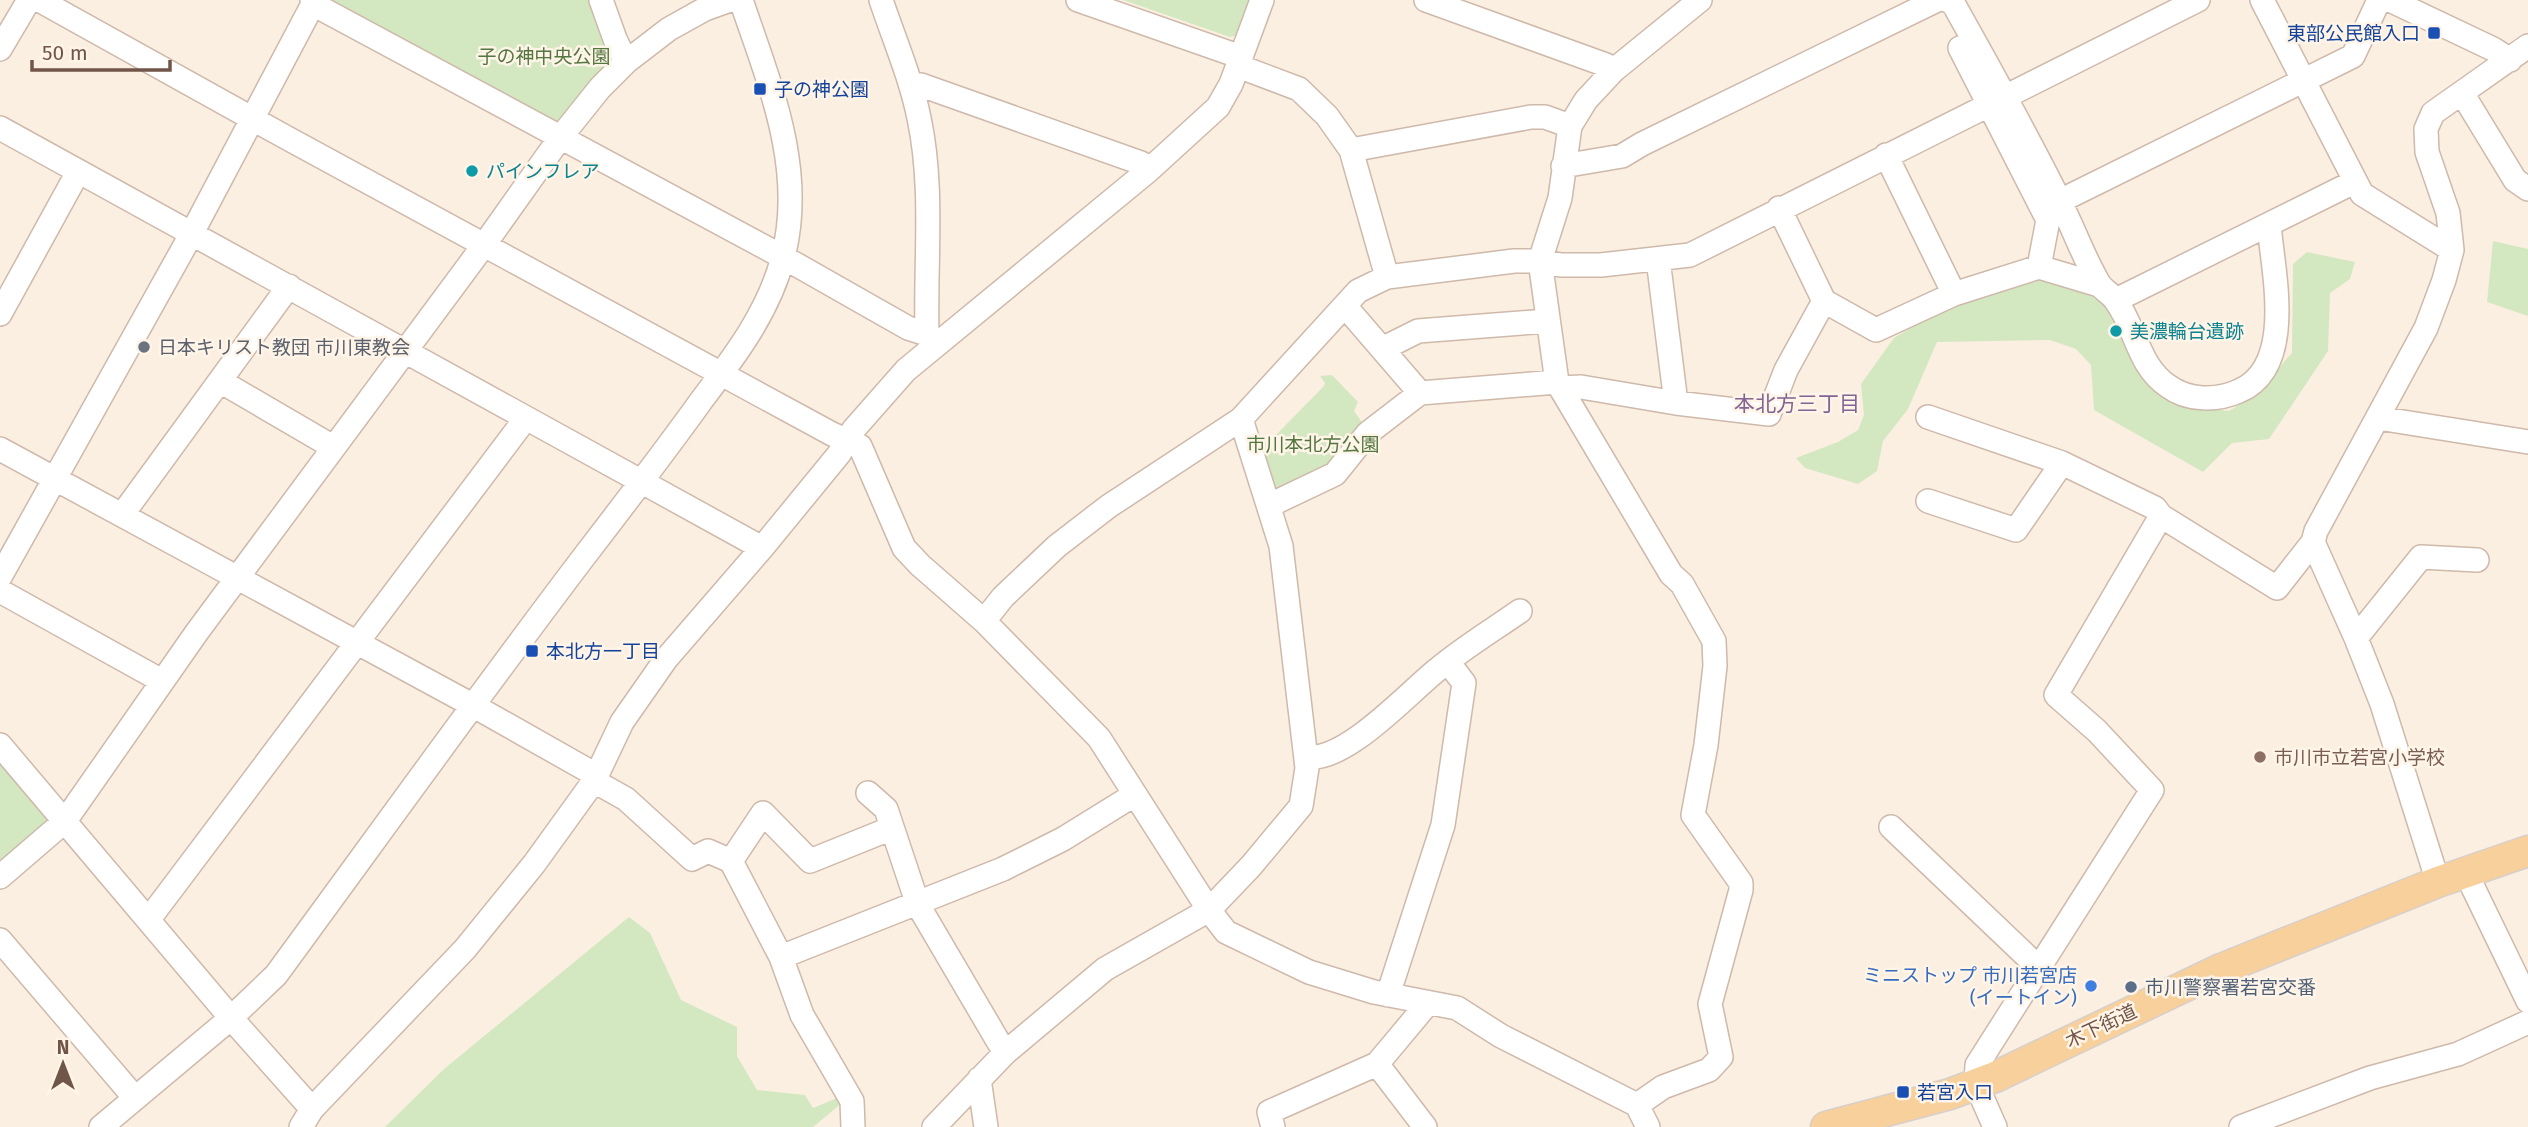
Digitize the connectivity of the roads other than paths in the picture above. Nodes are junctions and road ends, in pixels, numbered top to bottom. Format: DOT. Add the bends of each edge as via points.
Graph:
graph roads {
  1 [pos="29,0"];
  2 [pos="39,0"];
  3 [pos="601,0"];
  4 [pos="730,0"];
  5 [pos="741,0"];
  6 [pos="881,0"];
  7 [pos="1078,0"];
  8 [pos="1262,0"];
  9 [pos="1426,0"];
  10 [pos="1700,0"];
  11 [pos="1941,0"];
  12 [pos="2198,0"];
  13 [pos="2262,0"];
  14 [pos="2379,0"];
  15 [pos="2390,0"];
  16 [pos="312,2"];
  17 [pos="0,49"];
  18 [pos="2519,53"];
  19 [pos="626,62"];
  20 [pos="1240,62"];
  21 [pos="1614,71"];
  22 [pos="2302,81"];
  23 [pos="911,86"];
  24 [pos="2462,93"];
  25 [pos="1998,100"];
  26 [pos="252,119"];
  27 [pos="1570,126"];
  28 [pos="0,128"];
  29 [pos="560,138"];
  30 [pos="1351,150"];
  31 [pos="1886,155"];
  32 [pos="1563,166"];
  33 [pos="1149,170"];
  34 [pos="78,172"];
  35 [pos="2354,182"];
  36 [pos="2528,189"];
  37 [pos="2060,201"];
  38 [pos="1779,208"];
  39 [pos="2269,225"];
  40 [pos="192,233"];
  41 [pos="484,245"];
  42 [pos="2452,250"];
  43 [pos="783,257"];
  44 [pos="1658,259"];
  45 [pos="1540,261"];
  46 [pos="2039,267"];
  47 [pos="1387,277"];
  48 [pos="2099,285"];
  49 [pos="289,286"];
  50 [pos="1954,295"];
  51 [pos="2116,300"];
  52 [pos="1824,301"];
  53 [pos="1345,306"];
  54 [pos="0,314"];
  55 [pos="1547,321"];
  56 [pos="930,341"];
  57 [pos="1382,349"];
  58 [pos="404,351"];
  59 [pos="722,373"];
  60 [pos="220,381"];
  61 [pos="1559,385"];
  62 [pos="1420,393"];
  63 [pos="1676,403"];
  64 [pos="1928,417"];
  65 [pos="526,418"];
  66 [pos="2378,418"];
  67 [pos="1241,419"];
  68 [pos="847,440"];
  69 [pos="2528,443"];
  70 [pos="333,447"];
  71 [pos="0,449"];
  72 [pos="2062,463"];
  73 [pos="56,479"];
  74 [pos="643,481"];
  75 [pos="1928,501"];
  76 [pos="1270,505"];
  77 [pos="122,515"];
  78 [pos="2161,516"];
  79 [pos="2313,542"];
  80 [pos="762,548"];
  81 [pos="7,550"];
  82 [pos="2477,559"];
  83 [pos="0,577"];
  84 [pos="236,578"];
  85 [pos="0,591"];
  86 [pos="1520,611"];
  87 [pos="984,621"];
  88 [pos="2356,638"];
  89 [pos="356,643"];
  90 [pos="1448,662"];
  91 [pos="162,681"];
  92 [pos="474,706"];
  93 [pos="0,746"];
  94 [pos="1306,757"];
  95 [pos="595,778"];
  96 [pos="868,793"];
  97 [pos="1134,794"];
  98 [pos="65,821"];
  99 [pos="1891,827"];
  100 [pos="892,828"];
  101 [pos="2528,851"];
  102 [pos="731,861"];
  103 [pos="2466,873"];
  104 [pos="0,877"];
  105 [pos="2438,883"];
  106 [pos="918,905"];
  107 [pos="1209,910"];
  108 [pos="149,919"];
  109 [pos="0,940"];
  110 [pos="781,957"];
  111 [pos="2038,967"];
  112 [pos="1388,995"];
  113 [pos="2528,1001"];
  114 [pos="1428,1003"];
  115 [pos="231,1018"];
  116 [pos="2528,1022"];
  117 [pos="1005,1052"];
  118 [pos="1377,1064"];
  119 [pos="979,1079"];
  120 [pos="1976,1084"];
  121 [pos="135,1098"];
  122 [pos="1637,1105"];
  123 [pos="306,1118"];
  124 [pos="1415,1124"];
  125 [pos="101,1127"];
  126 [pos="853,1127"];
  127 [pos="934,1127"];
  128 [pos="986,1127"];
  129 [pos="1273,1127"];
  130 [pos="1648,1127"];
  131 [pos="1826,1127"];
  132 [pos="1995,1127"];
  133 [pos="2241,1127"];
  1 -- 17 [label="street"];
  2 -- 26 [label="street"];
  3 -- 19 [label="street"];
  4 -- 19 [label="street" via="669,29"];
  5 -- 43 [label="street" via="772,87 786,148 790,207"];
  6 -- 23 [label="street"];
  7 -- 20 [label="street"];
  8 -- 20 [label="street"];
  9 -- 21 [label="street"];
  10 -- 21 [label="street"];
  11 -- 25 [label="street" via="1953,3"];
  11 -- 32 [label="street" via="1622,156"];
  12 -- 25 [label="street"];
  13 -- 22 [label="street"];
  14 -- 22 [label="street" via="2353,56"];
  15 -- 18 [label="street" via="2493,49"];
  16 -- 26 [label="street"];
  16 -- 29 [label="street"];
  18 -- 24 [label="street"];
  19 -- 29 [label="street"];
  20 -- 30 [label="street" via="1299,89 1327,116"];
  20 -- 33 [label="street" via="1218,107"];
  21 -- 27 [label="street" via="1586,100"];
  22 -- 35 [label="street"];
  22 -- 37 [label="street"];
  23 -- 33 [label="street" via="921,85"];
  23 -- 56 [label="street" via="927,174"];
  24 -- 36 [label="street" via="2515,180"];
  24 -- 42 [label="street" via="2433,113 2426,129 2427,152 2448,213"];
  25 -- 31 [label="street"];
  25 -- 37 [label="street"];
  25 -- 46 [label="street" via="2048,220"];
  26 -- 40 [label="street"];
  26 -- 41 [label="street"];
  27 -- 30 [label="street" via="1531,117"];
  27 -- 32 [label="street"];
  28 -- 34 [label="street"];
  29 -- 41 [label="street"];
  29 -- 43 [label="street"];
  30 -- 47 [label="street"];
  31 -- 38 [label="street"];
  31 -- 50 [label="street"];
  32 -- 45 [label="street" via="1560,198"];
  33 -- 56 [label="street"];
  34 -- 40 [label="street"];
  34 -- 54 [label="street"];
  35 -- 39 [label="street"];
  35 -- 42 [label="street" via="2362,194"];
  37 -- 48 [label="street"];
  38 -- 44 [label="street" via="1690,255"];
  38 -- 52 [label="street"];
  39 -- 51 [label="street"];
  39 -- 51 [label="street" via="2278,324 2275,343 2268,362 2242,390 2205,398 2167,386 2149,368"];
  40 -- 49 [label="street"];
  40 -- 73 [label="street"];
  41 -- 58 [label="street"];
  41 -- 59 [label="street"];
  42 -- 66 [label="street" via="2426,328"];
  43 -- 56 [label="street"];
  43 -- 59 [label="street" via="766,304"];
  44 -- 45 [label="street" via="1601,265"];
  44 -- 63 [label="street"];
  45 -- 47 [label="street"];
  45 -- 55 [label="street"];
  46 -- 48 [label="street"];
  46 -- 50 [label="street"];
  47 -- 53 [label="street" via="1358,291"];
  48 -- 51 [label="street"];
  49 -- 58 [label="street"];
  49 -- 60 [label="street"];
  50 -- 52 [label="street" via="1876,330"];
  52 -- 63 [label="street" via="1786,370 1769,414"];
  53 -- 57 [label="street"];
  53 -- 67 [label="street"];
  55 -- 57 [label="street" via="1418,331"];
  55 -- 61 [label="street"];
  56 -- 68 [label="street"];
  57 -- 62 [label="street"];
  58 -- 65 [label="street"];
  58 -- 70 [label="street"];
  59 -- 68 [label="street"];
  59 -- 74 [label="street"];
  60 -- 70 [label="street"];
  60 -- 77 [label="street"];
  61 -- 62 [label="street"];
  61 -- 63 [label="street"];
  61 -- 122 [label="street" via="1714,641 1706,745 1693,815 1741,883 1710,1004 1721,1057 1709,1070 1663,1087"];
  62 -- 76 [label="street" via="1368,433 1335,474"];
  64 -- 72 [label="street"];
  65 -- 74 [label="street"];
  65 -- 89 [label="street"];
  66 -- 69 [label="street"];
  66 -- 79 [label="street"];
  67 -- 76 [label="street"];
  67 -- 87 [label="street" via="1057,546"];
  68 -- 80 [label="street"];
  68 -- 87 [label="street" via="860,446 904,548"];
  70 -- 84 [label="street"];
  71 -- 73 [label="street"];
  72 -- 75 [label="street" via="2016,530"];
  72 -- 78 [label="street" via="2155,508"];
  73 -- 77 [label="street"];
  73 -- 81 [label="street"];
  74 -- 80 [label="street"];
  74 -- 92 [label="street"];
  76 -- 94 [label="street" via="1281,546"];
  77 -- 84 [label="street"];
  78 -- 79 [label="street" via="2277,588"];
  78 -- 111 [label="street" via="2056,695 2152,790"];
  79 -- 88 [label="street"];
  80 -- 95 [label="street" via="666,659 622,722"];
  81 -- 83 [label="street"];
  82 -- 88 [label="street" via="2421,557"];
  84 -- 89 [label="street"];
  84 -- 91 [label="street"];
  85 -- 91 [label="street"];
  86 -- 90 [label="street"];
  87 -- 97 [label="street" via="1099,738"];
  88 -- 105 [label="street" via="2382,704"];
  89 -- 92 [label="street"];
  89 -- 108 [label="street"];
  90 -- 94 [label="street" via="1359,738 1318,759"];
  90 -- 112 [label="street" via="1464,683 1443,825"];
  91 -- 98 [label="street"];
  92 -- 95 [label="street"];
  92 -- 115 [label="street" via="276,975"];
  93 -- 98 [label="street"];
  94 -- 107 [label="street" via="1301,806"];
  95 -- 102 [label="street" via="626,799 692,859 708,851"];
  95 -- 123 [label="street" via="465,949"];
  96 -- 100 [label="street" via="886,809"];
  97 -- 106 [label="street" via="1063,839"];
  97 -- 107 [label="street"];
  98 -- 104 [label="street"];
  98 -- 108 [label="street"];
  99 -- 111 [label="street"];
  100 -- 102 [label="street" via="810,861 763,813"];
  100 -- 106 [label="street"];
  101 -- 103 [label="main road, 木下街道"];
  102 -- 110 [label="street"];
  103 -- 105 [label="main road, 木下街道"];
  103 -- 113 [label="street"];
  105 -- 120 [label="main road, 木下街道" via="2221,969"];
  106 -- 110 [label="street"];
  106 -- 117 [label="street"];
  107 -- 112 [label="street" via="1226,932 1309,972"];
  107 -- 117 [label="street" via="1105,969"];
  108 -- 115 [label="street"];
  109 -- 121 [label="street"];
  110 -- 126 [label="street" via="802,1015 852,1101"];
  111 -- 120 [label="street" via="1977,1065"];
  112 -- 114 [label="street"];
  114 -- 118 [label="street"];
  114 -- 122 [label="street" via="1457,1008 1501,1036"];
  115 -- 121 [label="street"];
  115 -- 123 [label="street"];
  116 -- 133 [label="street" via="2458,1054 2370,1078"];
  117 -- 119 [label="street"];
  118 -- 124 [label="street"];
  118 -- 129 [label="street" via="1269,1112"];
  119 -- 127 [label="street"];
  119 -- 128 [label="street"];
  120 -- 131 [label="main road, 木下街道"];
  120 -- 132 [label="street"];
  121 -- 125 [label="street"];
  122 -- 130 [label="street"];
}
